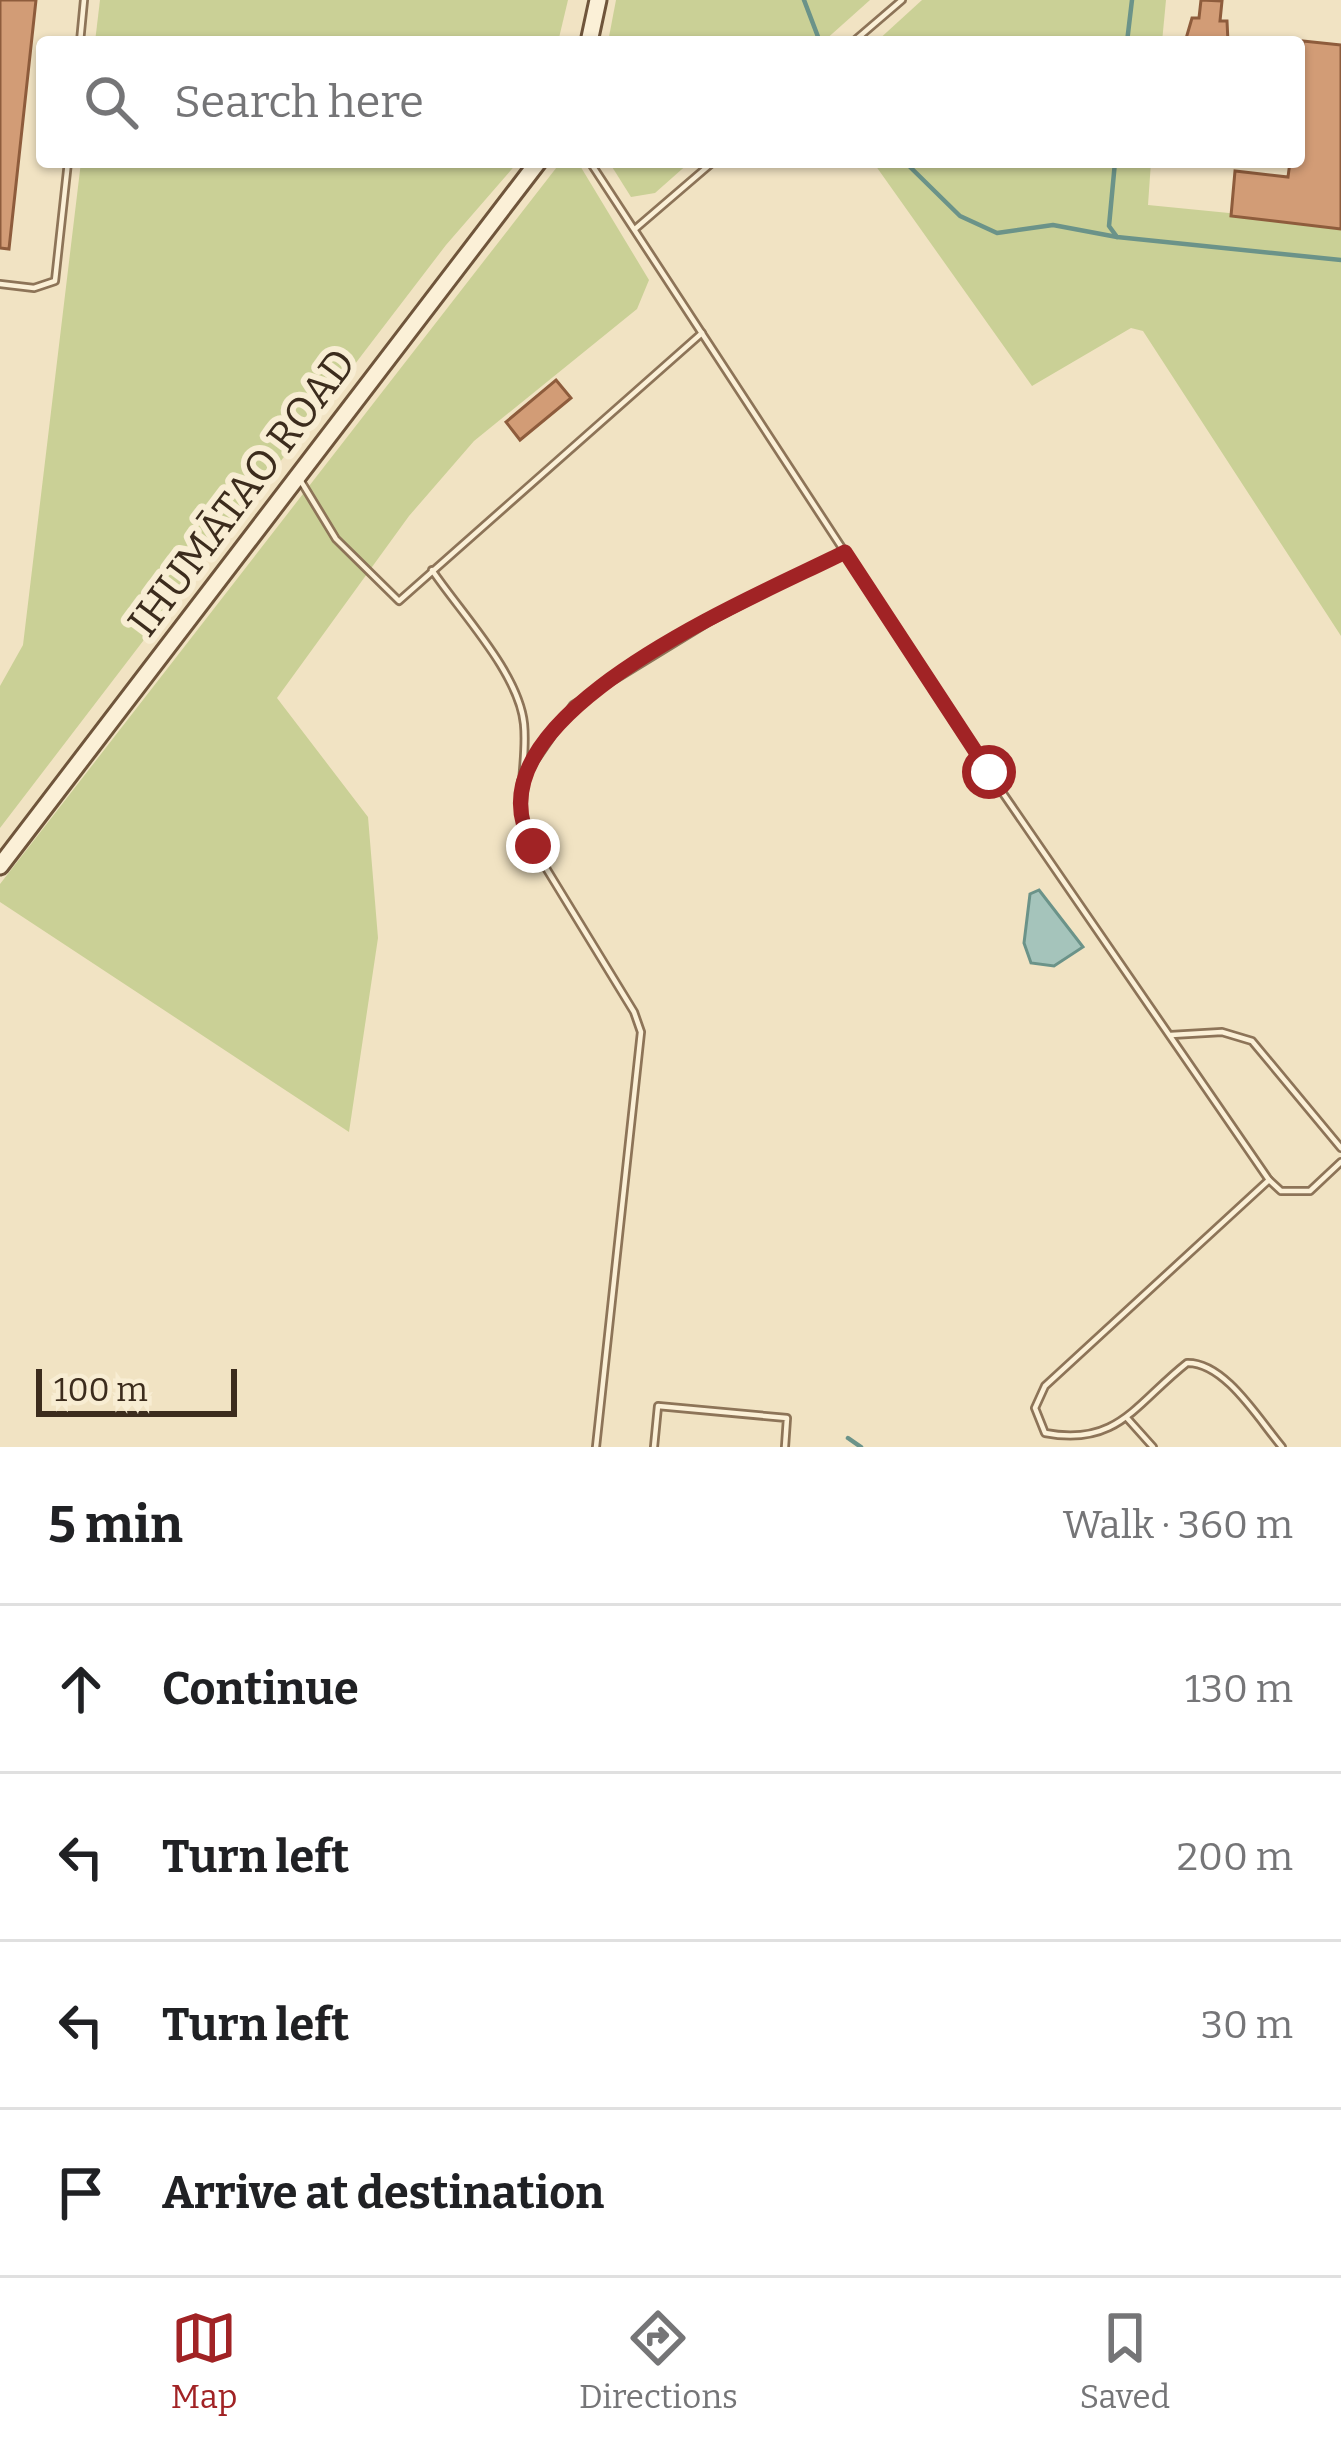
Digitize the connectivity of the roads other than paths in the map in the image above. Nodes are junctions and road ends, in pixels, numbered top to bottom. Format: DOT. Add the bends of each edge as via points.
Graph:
graph roads {
  1 [pos="84,0"];
  2 [pos="598,0"];
  3 [pos="902,0"];
  4 [pos="81,36"];
  5 [pos="591,36"];
  6 [pos="860,36"];
  7 [pos="67,168"];
  8 [pos="533,168"];
  9 [pos="594,168"];
  10 [pos="705,168"];
  11 [pos="634,229"];
  12 [pos="0,284"];
  13 [pos="702,333"];
  14 [pos="298,476"];
  15 [pos="845,552"];
  16 [pos="432,570"];
  17 [pos="519,786"];
  18 [pos="0,866"];
  19 [pos="1169,1035"];
  20 [pos="1341,1148"];
  21 [pos="1341,1162"];
  22 [pos="1269,1180"];
  23 [pos="1127,1418"];
  24 [pos="596,1447"];
  25 [pos="654,1447"];
  26 [pos="785,1447"];
  27 [pos="1153,1447"];
  28 [pos="1282,1447"];
  1 -- 4 [label="lane"];
  2 -- 5 [label="street"];
  3 -- 6 [label="lane"];
  7 -- 12 [label="lane" via="55,281"];
  8 -- 14 [label="street, IHUMĀTAO ROAD"];
  9 -- 11 [label="lane"];
  10 -- 11 [label="lane"];
  11 -- 13 [label="lane"];
  13 -- 15 [label="lane"];
  13 -- 16 [label="lane"];
  14 -- 16 [label="lane" via="335,538 399,601"];
  14 -- 18 [label="street, IHUMĀTAO ROAD"];
  15 -- 17 [label="lane" via="710,621 573,705"];
  15 -- 19 [label="lane"];
  16 -- 17 [label="lane" via="512,682 524,721"];
  17 -- 24 [label="lane" via="527,836 641,1032"];
  19 -- 20 [label="lane" via="1222,1032 1252,1041"];
  19 -- 22 [label="lane"];
  21 -- 22 [label="lane" via="1310,1190 1281,1191"];
  22 -- 23 [label="lane" via="1045,1386 1035,1408 1045,1433 1075,1439"];
  23 -- 27 [label="lane"];
  23 -- 28 [label="lane" via="1187,1363 1200,1363"];
  25 -- 26 [label="lane" via="658,1406 787,1418"];
}
